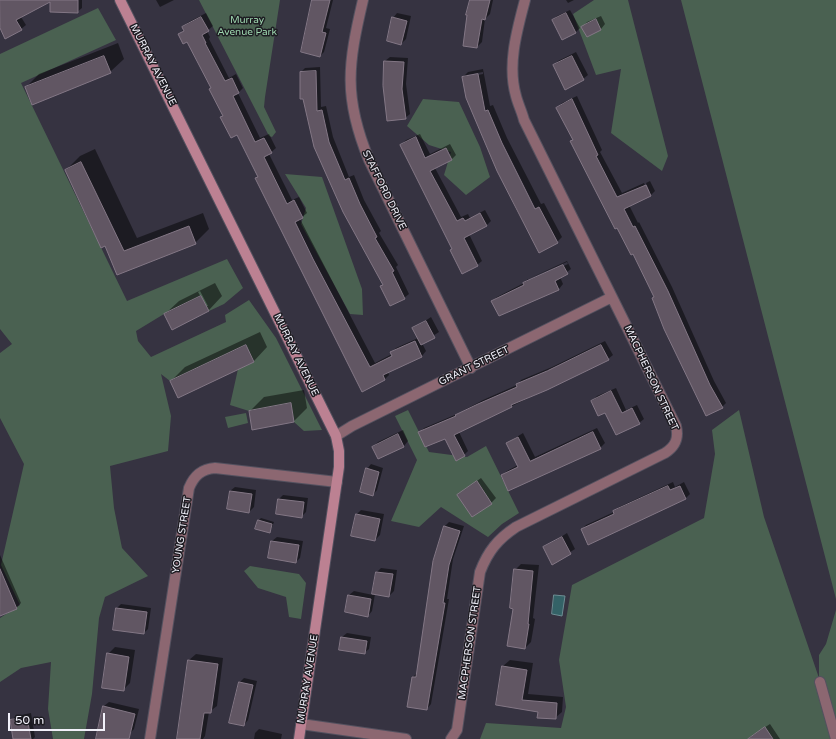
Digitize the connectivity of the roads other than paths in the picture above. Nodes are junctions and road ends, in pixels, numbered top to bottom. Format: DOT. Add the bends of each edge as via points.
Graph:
graph roads {
  1 [pos="120,0"];
  2 [pos="363,0"];
  3 [pos="525,0"];
  4 [pos="612,296"];
  5 [pos="471,368"];
  6 [pos="336,436"];
  7 [pos="337,482"];
  8 [pos="820,682"];
  9 [pos="301,724"];
  10 [pos="150,739"];
  11 [pos="299,739"];
  12 [pos="406,739"];
  13 [pos="451,739"];
  14 [pos="836,739"];
  1 -- 6 [label="street, MURRAY AVENUE"];
  2 -- 5 [label="street, STAFFORD DRIVE" via="353,44 350,74 352,104 358,131 369,160"];
  3 -- 4 [label="street, MACPHERSON STREET" via="514,47 516,95 524,120"];
  4 -- 5 [label="street, GRANT STREET"];
  4 -- 13 [label="street, MACPHERSON STREET" via="676,426 677,439 671,450 516,526 493,546 480,572 457,730"];
  5 -- 6 [label="street, GRANT STREET"];
  6 -- 7 [label="street, MURRAY AVENUE" via="340,451"];
  7 -- 9 [label="street, MURRAY AVENUE"];
  7 -- 10 [label="street, YOUNG STREET" via="215,468 206,469 196,477 189,488"];
  8 -- 14 [label="street"];
  9 -- 11 [label="street, MURRAY AVENUE"];
  9 -- 12 [label="street"];
}
